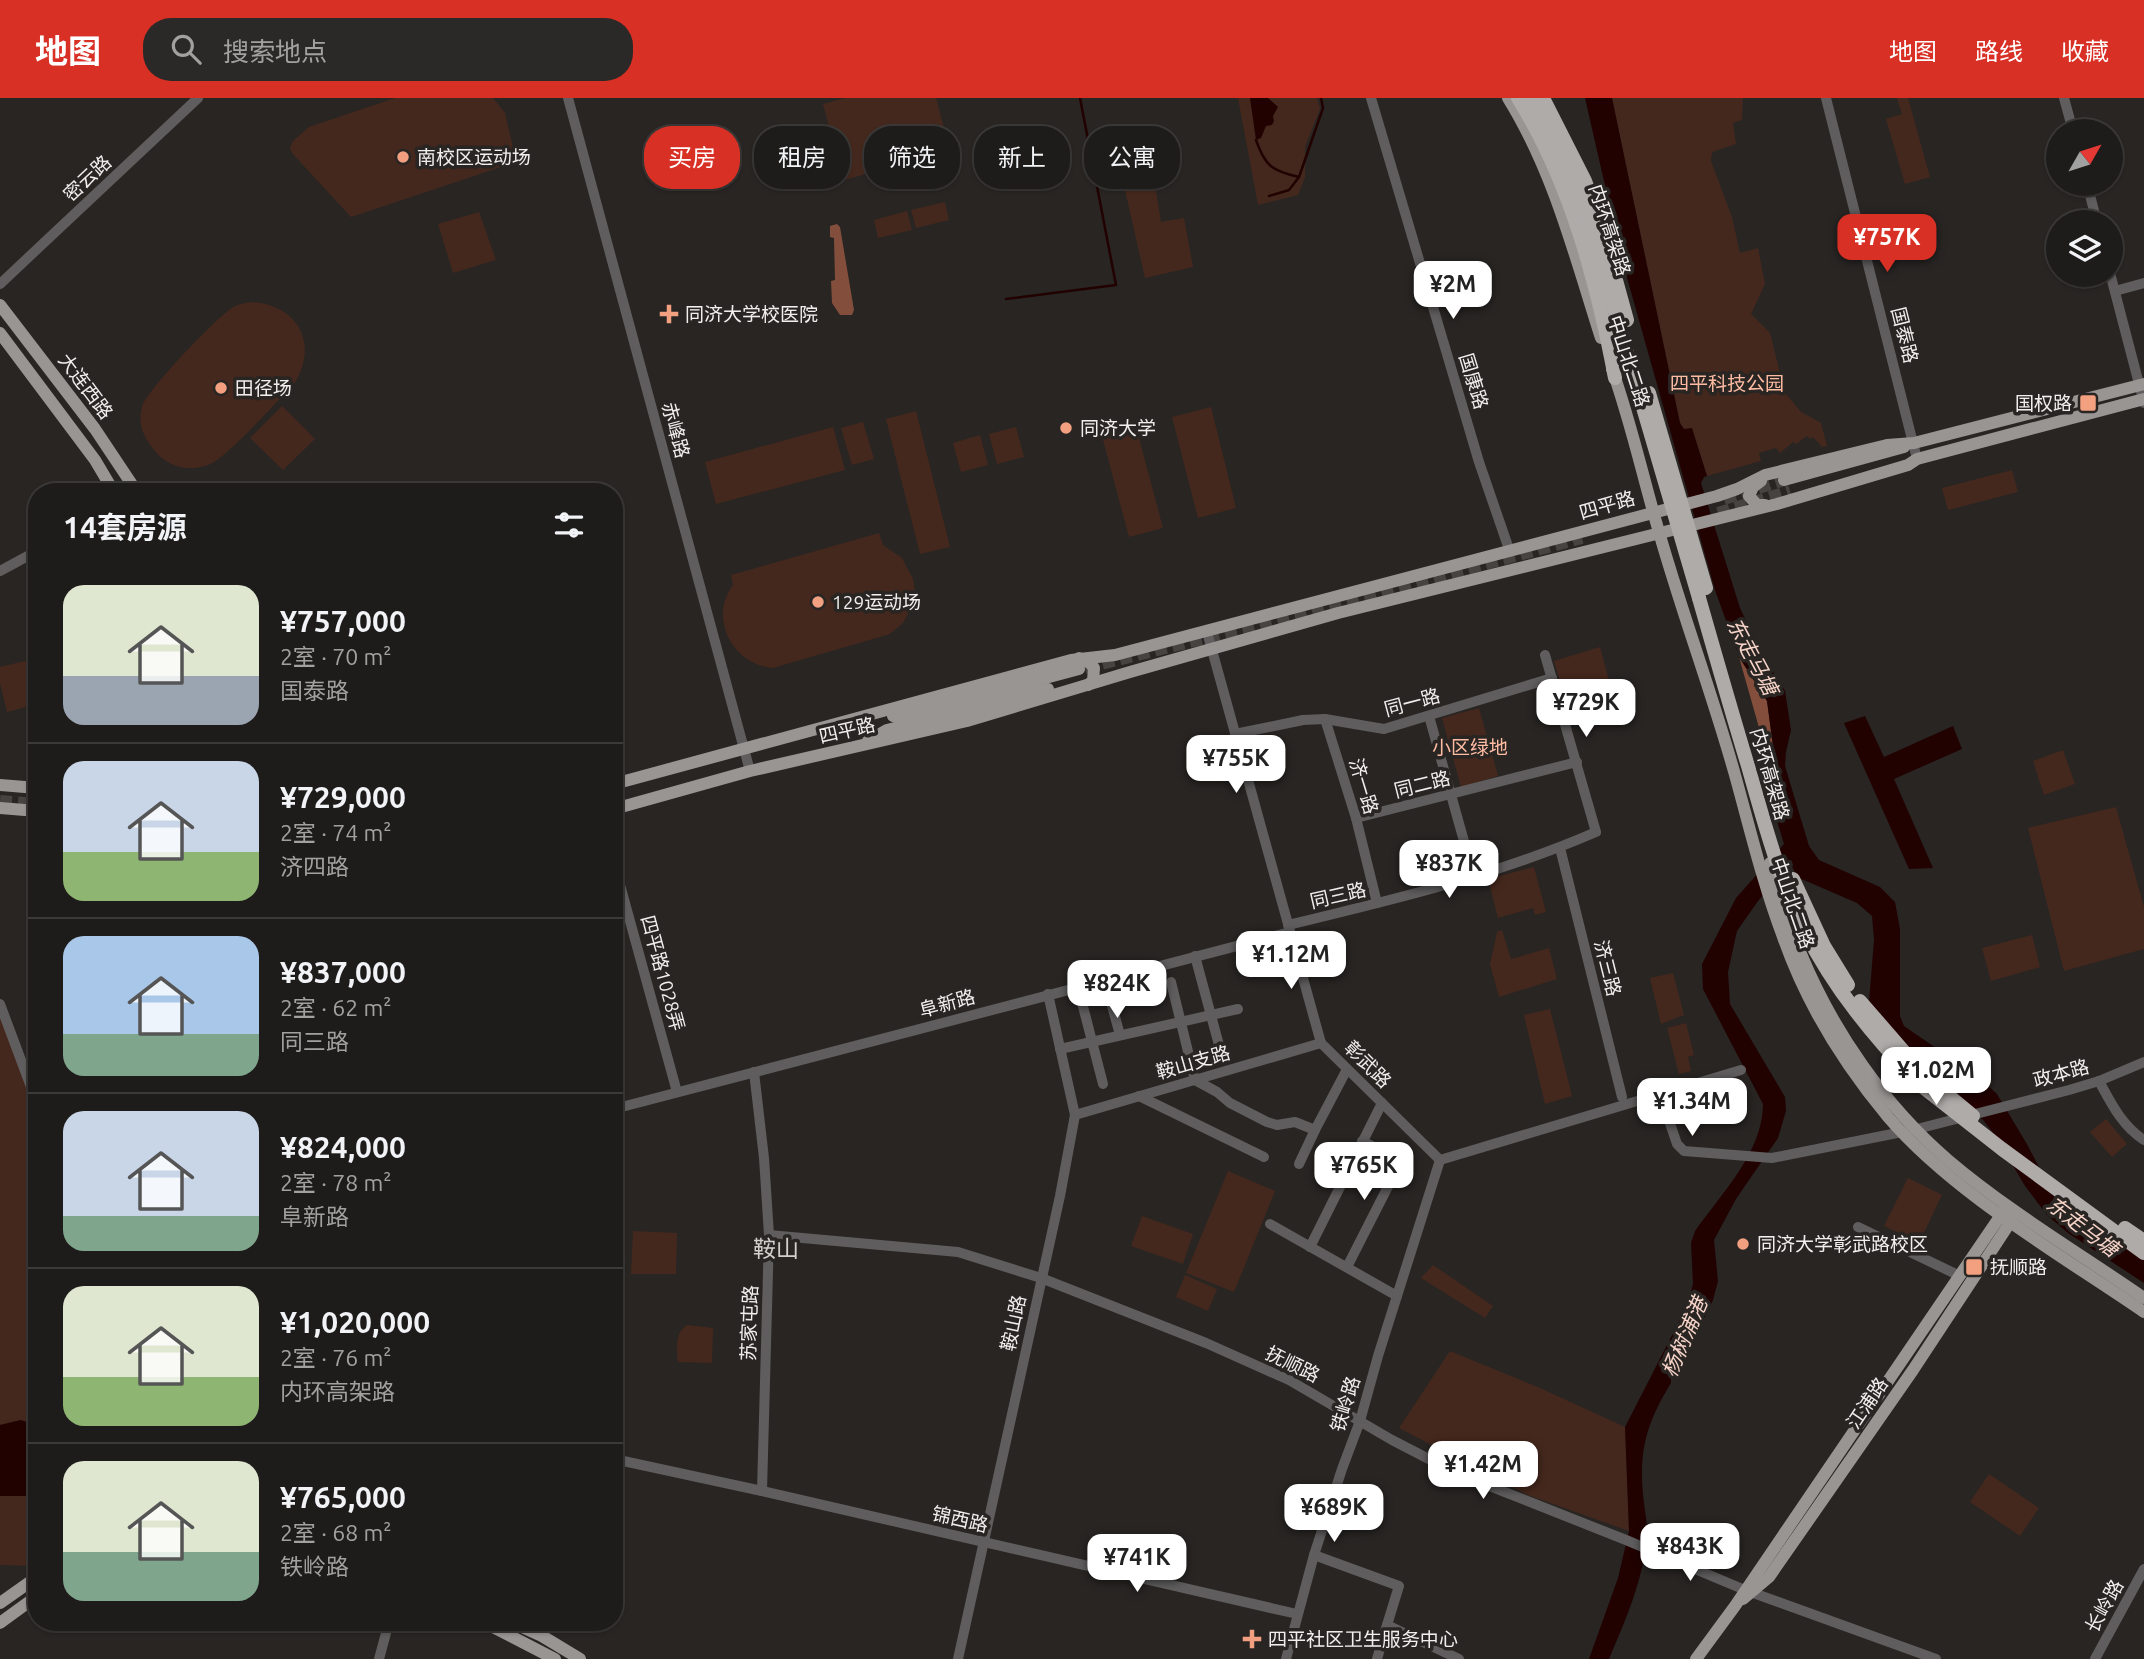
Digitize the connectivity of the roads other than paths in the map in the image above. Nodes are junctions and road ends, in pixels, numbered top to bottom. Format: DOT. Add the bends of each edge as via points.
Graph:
graph roads {
  1 [pos="198,98"];
  2 [pos="568,98"];
  3 [pos="1371,98"];
  4 [pos="1508,98"];
  5 [pos="1518,98"];
  6 [pos="1531,98"];
  7 [pos="1544,98"];
  8 [pos="1826,98"];
  9 [pos="2064,98"];
  10 [pos="2070,119"];
  11 [pos="2144,283"];
  12 [pos="0,284"];
  13 [pos="2114,287"];
  14 [pos="2115,291"];
  15 [pos="0,305"];
  16 [pos="0,333"];
  17 [pos="1615,378"];
  18 [pos="2141,384"];
  19 [pos="2144,401"];
  20 [pos="1914,443"];
  21 [pos="1917,458"];
  22 [pos="1782,481"];
  23 [pos="109,483"];
  24 [pos="131,483"];
  25 [pos="1777,504"];
  26 [pos="1671,507"];
  27 [pos="1654,512"];
  28 [pos="1676,527"];
  29 [pos="1659,532"];
  30 [pos="1510,552"];
  31 [pos="28,556"];
  32 [pos="0,571"];
  33 [pos="1207,632"];
  34 [pos="1211,650"];
  35 [pos="1545,655"];
  36 [pos="1082,673"];
  37 [pos="1552,678"];
  38 [pos="1429,716"];
  39 [pos="1325,719"];
  40 [pos="1235,734"];
  41 [pos="744,750"];
  42 [pos="1577,762"];
  43 [pos="750,771"];
  44 [pos="623,782"];
  45 [pos="0,785"];
  46 [pos="28,787"];
  47 [pos="1451,795"];
  48 [pos="623,805"];
  49 [pos="0,808"];
  50 [pos="28,810"];
  51 [pos="1356,818"];
  52 [pos="1560,848"];
  53 [pos="1764,861"];
  54 [pos="1474,877"];
  55 [pos="1773,893"];
  56 [pos="623,896"];
  57 [pos="1377,903"];
  58 [pos="1289,928"];
  59 [pos="1195,956"];
  60 [pos="1105,980"];
  61 [pos="1171,982"];
  62 [pos="1078,987"];
  63 [pos="1048,994"];
  64 [pos="0,1004"];
  65 [pos="1238,1009"];
  66 [pos="1212,1016"];
  67 [pos="1181,1023"];
  68 [pos="1120,1035"];
  69 [pos="1092,1041"];
  70 [pos="1321,1043"];
  71 [pos="1219,1045"];
  72 [pos="1060,1049"];
  73 [pos="2144,1062"];
  74 [pos="1741,1070"];
  75 [pos="754,1072"];
  76 [pos="1345,1073"];
  77 [pos="28,1079"];
  78 [pos="1195,1080"];
  79 [pos="2099,1081"];
  80 [pos="1103,1084"];
  81 [pos="677,1092"];
  82 [pos="1660,1094"];
  83 [pos="1139,1096"];
  84 [pos="1622,1097"];
  85 [pos="1382,1103"];
  86 [pos="623,1107"];
  87 [pos="1075,1115"];
  88 [pos="1917,1129"];
  89 [pos="1315,1130"];
  90 [pos="1903,1132"];
  91 [pos="2144,1140"];
  92 [pos="1362,1141"];
  93 [pos="1265,1157"];
  94 [pos="1440,1160"];
  95 [pos="1299,1164"];
  96 [pos="2010,1213"];
  97 [pos="1270,1224"];
  98 [pos="1858,1227"];
  99 [pos="769,1235"];
  100 [pos="2144,1240"];
  101 [pos="1310,1247"];
  102 [pos="2144,1253"];
  103 [pos="1347,1267"];
  104 [pos="1960,1276"];
  105 [pos="1041,1278"];
  106 [pos="1397,1296"];
  107 [pos="2144,1298"];
  108 [pos="2144,1312"];
  109 [pos="1360,1421"];
  110 [pos="623,1462"];
  111 [pos="762,1491"];
  112 [pos="984,1543"];
  113 [pos="1314,1555"];
  114 [pos="2144,1569"];
  115 [pos="28,1583"];
  116 [pos="1749,1591"];
  117 [pos="0,1603"];
  118 [pos="28,1603"];
  119 [pos="1297,1614"];
  120 [pos="0,1623"];
  121 [pos="1387,1625"];
  122 [pos="387,1631"];
  123 [pos="501,1631"];
  124 [pos="531,1631"];
  125 [pos="379,1659"];
  126 [pos="555,1659"];
  127 [pos="580,1659"];
  128 [pos="958,1659"];
  129 [pos="1286,1659"];
  130 [pos="1377,1659"];
  131 [pos="1459,1659"];
  132 [pos="1696,1659"];
  133 [pos="1937,1659"];
  134 [pos="2095,1659"];
  1 -- 12 [label="street, 密云路"];
  2 -- 41 [label="street, 赤峰路"];
  3 -- 30 [label="street, 国康路"];
  4 -- 17 [label="main road, 中山北二路" via="1554,190"];
  5 -- 17 [label="highway" via="1560,181 1608,336"];
  6 -- 102 [label="highway, 内环高架路, bridge" via="1582,202 1766,827 1785,885 1815,950 1871,1032 1934,1098"];
  7 -- 26 [label="main road, 中山北二路" via="1585,202"];
  7 -- 100 [label="highway, 内环高架路, bridge" via="1600,222 1772,819 1824,946 1869,1013 1940,1090"];
  8 -- 20 [label="street, 国泰路"];
  9 -- 10 [label="street"];
  11 -- 14 [label="street"];
  13 -- 14 [label="street"];
  14 -- 18 [label="street"];
  15 -- 24 [label="main road, 大连西路"];
  16 -- 23 [label="main road, 大连西路"];
  17 -- 27 [label="main road, 中山北二路"];
  18 -- 19 [label="street"];
  18 -- 20 [label="main road"];
  19 -- 21 [label="main road, 四平路"];
  20 -- 21 [label="street, 国泰路"];
  20 -- 22 [label="main road"];
  21 -- 22 [label="main road"];
  21 -- 25 [label="main road, 四平路" via="1908,465"];
  22 -- 25 [label="main road" via="1755,485 1749,496 1757,505"];
  22 -- 26 [label="main road, 四平路"];
  25 -- 28 [label="main road, 四平路"];
  26 -- 27 [label="main road, 四平路"];
  26 -- 28 [label="main road, 中山北二路"];
  27 -- 29 [label="main road, 中山北二路"];
  27 -- 30 [label="main road, 四平路"];
  28 -- 29 [label="main road, 四平路"];
  28 -- 53 [label="main road, 中山北二路"];
  29 -- 34 [label="main road, 四平路"];
  29 -- 53 [label="main road, 中山北二路"];
  30 -- 33 [label="main road, 四平路"];
  31 -- 32 [label="street"];
  33 -- 34 [label="street, 彰武路"];
  33 -- 36 [label="main road, 四平路" via="1115,656"];
  34 -- 36 [label="main road, 四平路"];
  34 -- 40 [label="street, 彰武路"];
  35 -- 37 [label="street"];
  36 -- 41 [label="main road, 四平路" via="899,716 876,714"];
  36 -- 43 [label="main road, 四平路" via="887,730 862,745"];
  37 -- 38 [label="street, 同一路"];
  37 -- 42 [label="street"];
  38 -- 39 [label="street, 同一路" via="1384,729"];
  38 -- 47 [label="street"];
  39 -- 40 [label="street, 同一路"];
  39 -- 51 [label="street, 济一路"];
  40 -- 58 [label="street, 彰武路"];
  41 -- 43 [label="street, 赤峰路"];
  41 -- 44 [label="main road, 四平路"];
  42 -- 47 [label="street, 同二路"];
  42 -- 52 [label="street, 同三路" via="1596,832"];
  43 -- 48 [label="main road, 四平路"];
  45 -- 46 [label="main road"];
  47 -- 51 [label="street, 同二路"];
  47 -- 54 [label="street"];
  49 -- 50 [label="main road"];
  51 -- 57 [label="street, 济一路"];
  52 -- 54 [label="street, 同三路"];
  52 -- 84 [label="street, 济三路"];
  53 -- 55 [label="main road, 中山北二路"];
  54 -- 57 [label="street, 同三路"];
  55 -- 88 [label="main road, 中山北二路" via="1832,1018 1871,1077"];
  55 -- 90 [label="main road, 中山北二路" via="1784,940 1818,1015 1859,1079"];
  56 -- 81 [label="street, 四平路1028弄"];
  57 -- 58 [label="street, 同三路"];
  58 -- 59 [label="street, 阜新路"];
  58 -- 70 [label="street, 彰武路"];
  59 -- 60 [label="street, 阜新路"];
  59 -- 66 [label="street"];
  60 -- 62 [label="street, 阜新路"];
  60 -- 68 [label="street"];
  61 -- 67 [label="street"];
  62 -- 63 [label="street, 阜新路"];
  62 -- 69 [label="street"];
  63 -- 72 [label="street, 鞍山路"];
  63 -- 75 [label="street, 阜新路"];
  64 -- 77 [label="street"];
  65 -- 66 [label="street"];
  66 -- 67 [label="street"];
  66 -- 71 [label="street"];
  67 -- 68 [label="street"];
  67 -- 78 [label="street"];
  68 -- 69 [label="street"];
  69 -- 72 [label="street"];
  69 -- 80 [label="street"];
  70 -- 78 [label="street, 鞍山支路"];
  70 -- 85 [label="street, 彰武路"];
  72 -- 87 [label="street, 鞍山路"];
  73 -- 79 [label="street, 政本路"];
  74 -- 82 [label="street"];
  75 -- 81 [label="street, 阜新路"];
  75 -- 99 [label="street, 苏家屯路"];
  76 -- 89 [label="street"];
  78 -- 83 [label="street, 鞍山支路"];
  78 -- 89 [label="street" via="1267,1122 1296,1122"];
  79 -- 88 [label="street, 政本路"];
  79 -- 91 [label="street" via="2120,1117"];
  81 -- 86 [label="street, 阜新路"];
  82 -- 90 [label="street, 政本路" via="1684,1152 1772,1158"];
  82 -- 94 [label="street"];
  83 -- 87 [label="street, 鞍山支路"];
  83 -- 93 [label="street"];
  85 -- 92 [label="street"];
  85 -- 94 [label="street, 彰武路"];
  87 -- 105 [label="street, 鞍山路"];
  88 -- 90 [label="street, 政本路"];
  88 -- 96 [label="main road, 中山北二路"];
  89 -- 95 [label="street"];
  90 -- 96 [label="main road, 中山北二路" via="1933,1161"];
  92 -- 101 [label="street"];
  92 -- 103 [label="street" via="1401,1161"];
  94 -- 106 [label="street, 铁岭路"];
  96 -- 107 [label="main road, 中山北二路"];
  96 -- 108 [label="main road, 中山北二路"];
  96 -- 116 [label="main road, 江浦路"];
  97 -- 101 [label="street"];
  98 -- 104 [label="street"];
  99 -- 105 [label="street, 抚顺路" via="958,1252"];
  99 -- 111 [label="street, 苏家屯路"];
  101 -- 103 [label="street"];
  103 -- 106 [label="street"];
  105 -- 109 [label="street, 抚顺路" via="1207,1341"];
  105 -- 112 [label="street, 鞍山路"];
  106 -- 109 [label="street, 铁岭路"];
  109 -- 113 [label="street, 铁岭路"];
  109 -- 116 [label="street, 抚顺路" via="1454,1472"];
  110 -- 111 [label="street, 锦西路"];
  111 -- 112 [label="street, 锦西路"];
  112 -- 119 [label="street, 锦西路"];
  112 -- 128 [label="street, 鞍山路"];
  113 -- 119 [label="street, 铁岭路"];
  113 -- 121 [label="street" via="1399,1586"];
  114 -- 134 [label="street, 长岭路"];
  115 -- 117 [label="main road"];
  116 -- 132 [label="main road, 江浦路"];
  116 -- 133 [label="street, 抚顺路"];
  118 -- 120 [label="main road"];
  119 -- 129 [label="street, 铁岭路"];
  121 -- 130 [label="street"];
  121 -- 131 [label="street"];
  122 -- 125 [label="street"];
  123 -- 126 [label="main road"];
  124 -- 127 [label="main road"];
}
